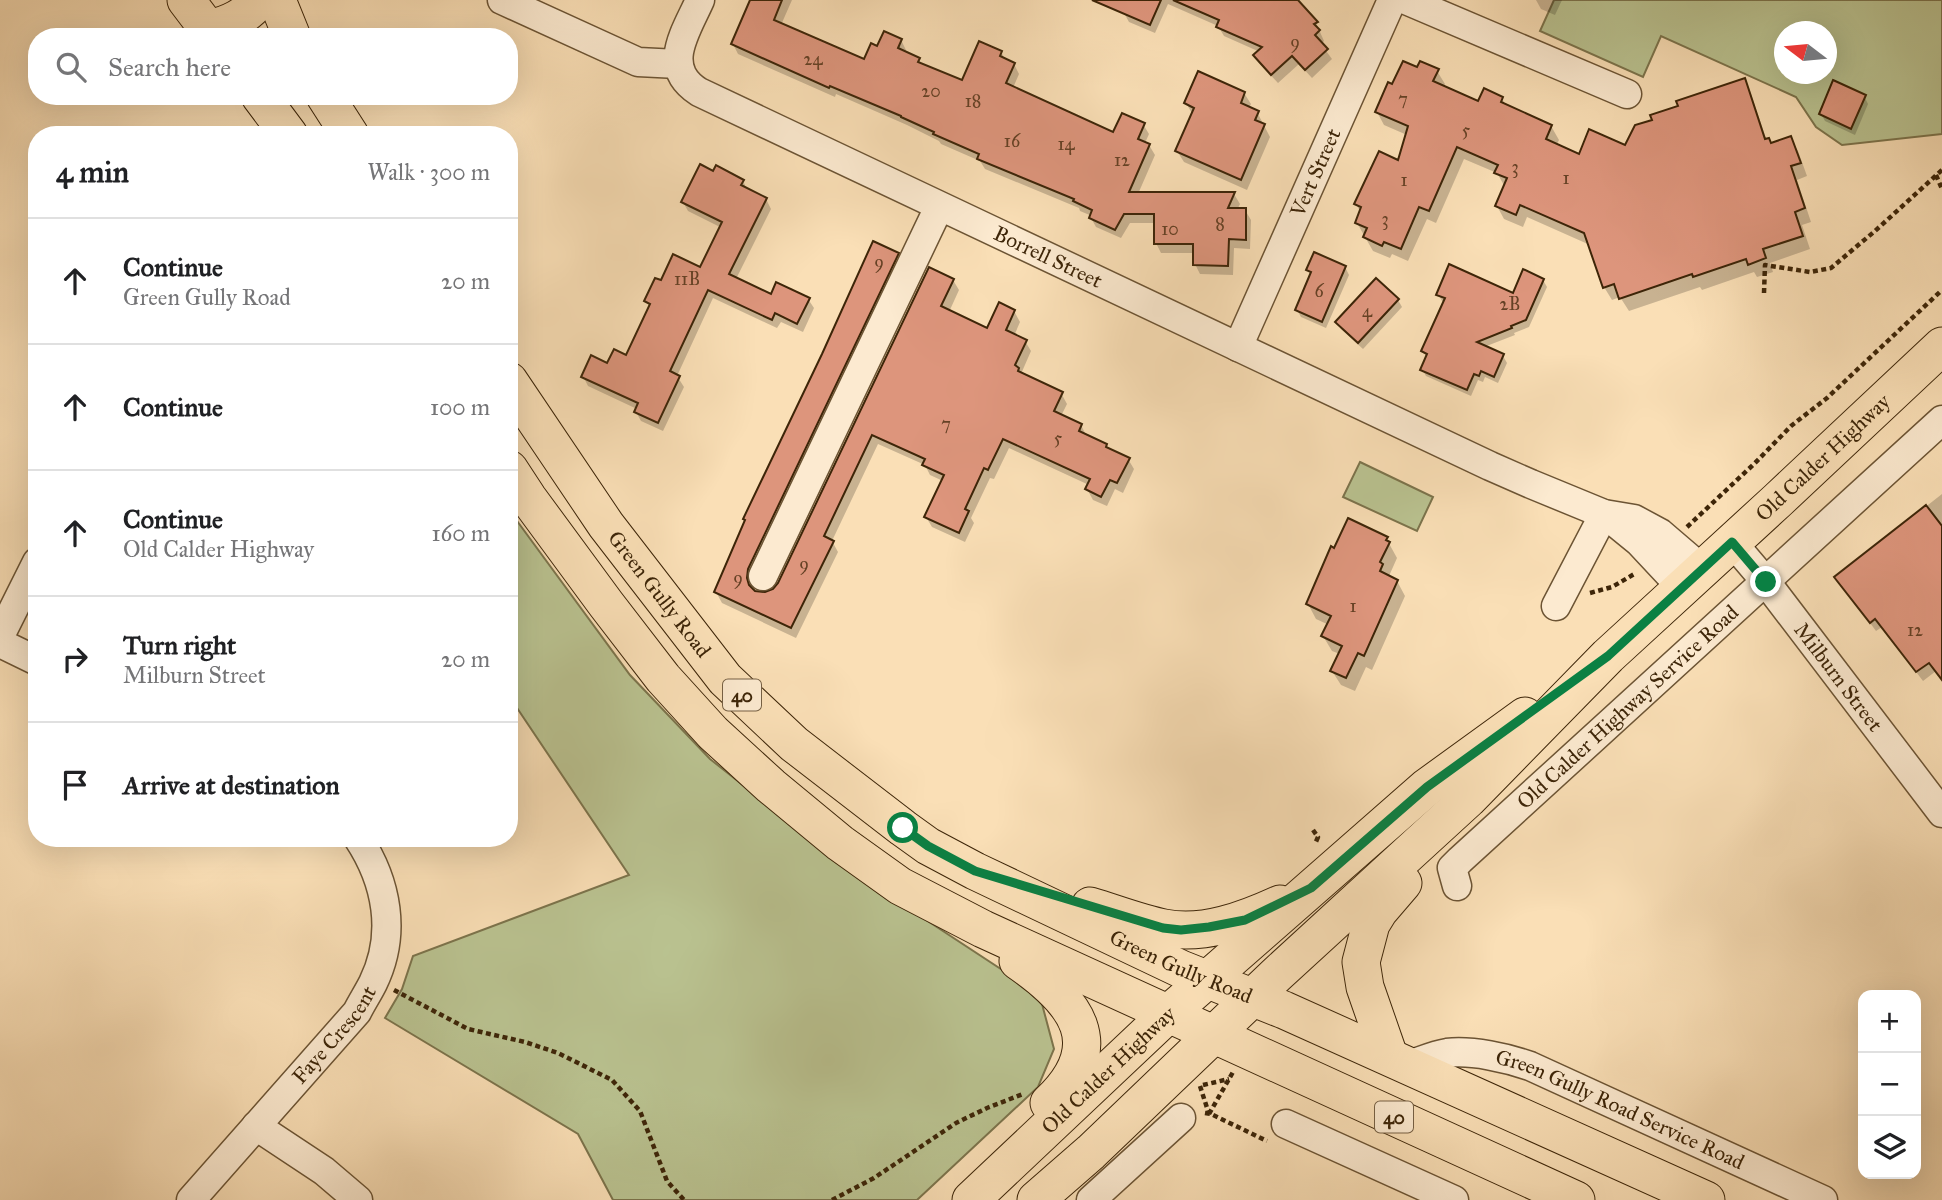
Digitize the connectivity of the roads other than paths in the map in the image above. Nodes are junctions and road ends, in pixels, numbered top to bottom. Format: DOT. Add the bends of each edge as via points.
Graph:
graph roads {
  1 [pos="186,0"];
  2 [pos="259,0"];
  3 [pos="277,0"];
  4 [pos="502,0"];
  5 [pos="700,0"];
  6 [pos="1392,0"];
  7 [pos="1406,0"];
  8 [pos="208,28"];
  9 [pos="222,28"];
  10 [pos="288,28"];
  11 [pos="678,64"];
  12 [pos="1627,94"];
  13 [pos="267,105"];
  14 [pos="332,105"];
  15 [pos="282,126"];
  16 [pos="344,126"];
  17 [pos="939,206"];
  18 [pos="1238,346"];
  19 [pos="1942,346"];
  20 [pos="518,394"];
  21 [pos="1942,420"];
  22 [pos="518,483"];
  23 [pos="1604,514"];
  24 [pos="1732,542"];
  25 [pos="763,576"];
  26 [pos="1692,579"];
  27 [pos="28,580"];
  28 [pos="1766,582"];
  29 [pos="1560,598"];
  30 [pos="0,636"];
  31 [pos="0,643"];
  32 [pos="1608,656"];
  33 [pos="28,657"];
  34 [pos="1468,799"];
  35 [pos="1942,813"];
  36 [pos="363,847"];
  37 [pos="975,871"];
  38 [pos="1457,886"];
  39 [pos="1311,888"];
  40 [pos="939,906"];
  41 [pos="1207,981"];
  42 [pos="1254,998"];
  43 [pos="1168,1014"];
  44 [pos="1213,1035"];
  45 [pos="1399,1061"];
  46 [pos="1190,1116"];
  47 [pos="256,1126"];
  48 [pos="1277,1133"];
  49 [pos="191,1200"];
  50 [pos="359,1200"];
  51 [pos="946,1200"];
  52 [pos="971,1200"];
  53 [pos="1036,1200"];
  54 [pos="1091,1200"];
  55 [pos="1454,1200"];
  56 [pos="1576,1200"];
  57 [pos="1706,1200"];
  58 [pos="1823,1200"];
  1 -- 8 [label="main road"];
  2 -- 9 [label="main road" via="245,15"];
  3 -- 10 [label="main road"];
  4 -- 11 [label="street" via="638,62"];
  5 -- 11 [label="street" via="682,40"];
  6 -- 18 [label="street, Vert Street"];
  7 -- 12 [label="street"];
  11 -- 17 [label="street, Borrell Street" via="688,86 699,92"];
  13 -- 15 [label="main road"];
  14 -- 16 [label="main road"];
  17 -- 18 [label="street, Borrell Street"];
  17 -- 25 [label="street"];
  18 -- 23 [label="street, Borrell Street"];
  19 -- 24 [label="main road, Old Calder Highway"];
  20 -- 37 [label="main road, Green Gully Road / 40" via="606,525 724,679 848,787 928,846"];
  21 -- 28 [label="street, Old Calder Highway Service Road"];
  22 -- 40 [label="main road, 40" via="663,678 713,733 840,843 900,886"];
  23 -- 26 [label="street, Borrell Street" via="1639,542 1663,550"];
  23 -- 29 [label="street"];
  24 -- 26 [label="main road, Old Calder Highway"];
  24 -- 28 [label="street, Milburn Street"];
  26 -- 32 [label="main road, Old Calder Highway"];
  27 -- 30 [label="street"];
  28 -- 35 [label="street, Milburn Street"];
  28 -- 38 [label="street, Old Calder Highway Service Road" via="1460,860 1452,868"];
  31 -- 33 [label="street"];
  32 -- 34 [label="main road, Old Calder Highway"];
  32 -- 39 [label="main road, Old Calder Highway" via="1427,787"];
  34 -- 42 [label="main road, Old Calder Highway"];
  34 -- 45 [label="main road" via="1379,911 1365,942 1361,962 1365,987"];
  36 -- 47 [label="street, Faye Crescent" via="381,885 386,910 386,941 374,982 357,1012"];
  37 -- 39 [label="main road" via="1181,930 1245,920"];
  37 -- 41 [label="main road, Green Gully Road / 40"];
  39 -- 41 [label="main road, Old Calder Highway"];
  40 -- 43 [label="main road, 40"];
  40 -- 51 [label="main road" via="1053,987 1079,1023 1082,1045 1069,1083"];
  41 -- 42 [label="main road, Green Gully Road / 40"];
  41 -- 43 [label="main road, Old Calder Highway"];
  42 -- 44 [label="main road, Old Calder Highway"];
  42 -- 45 [label="main road, Green Gully Road / 40"];
  43 -- 44 [label="main road, 40"];
  43 -- 52 [label="main road, Old Calder Highway"];
  44 -- 53 [label="main road, Old Calder Highway"];
  44 -- 56 [label="main road, 40" via="1239,1064"];
  45 -- 57 [label="main road, Green Gully Road / 40"];
  45 -- 58 [label="street, Green Gully Road Service Road" via="1448,1053 1494,1056 1530,1066"];
  46 -- 54 [label="street"];
  47 -- 49 [label="street, Faye Crescent"];
  47 -- 50 [label="street"];
  48 -- 55 [label="street"];
}
